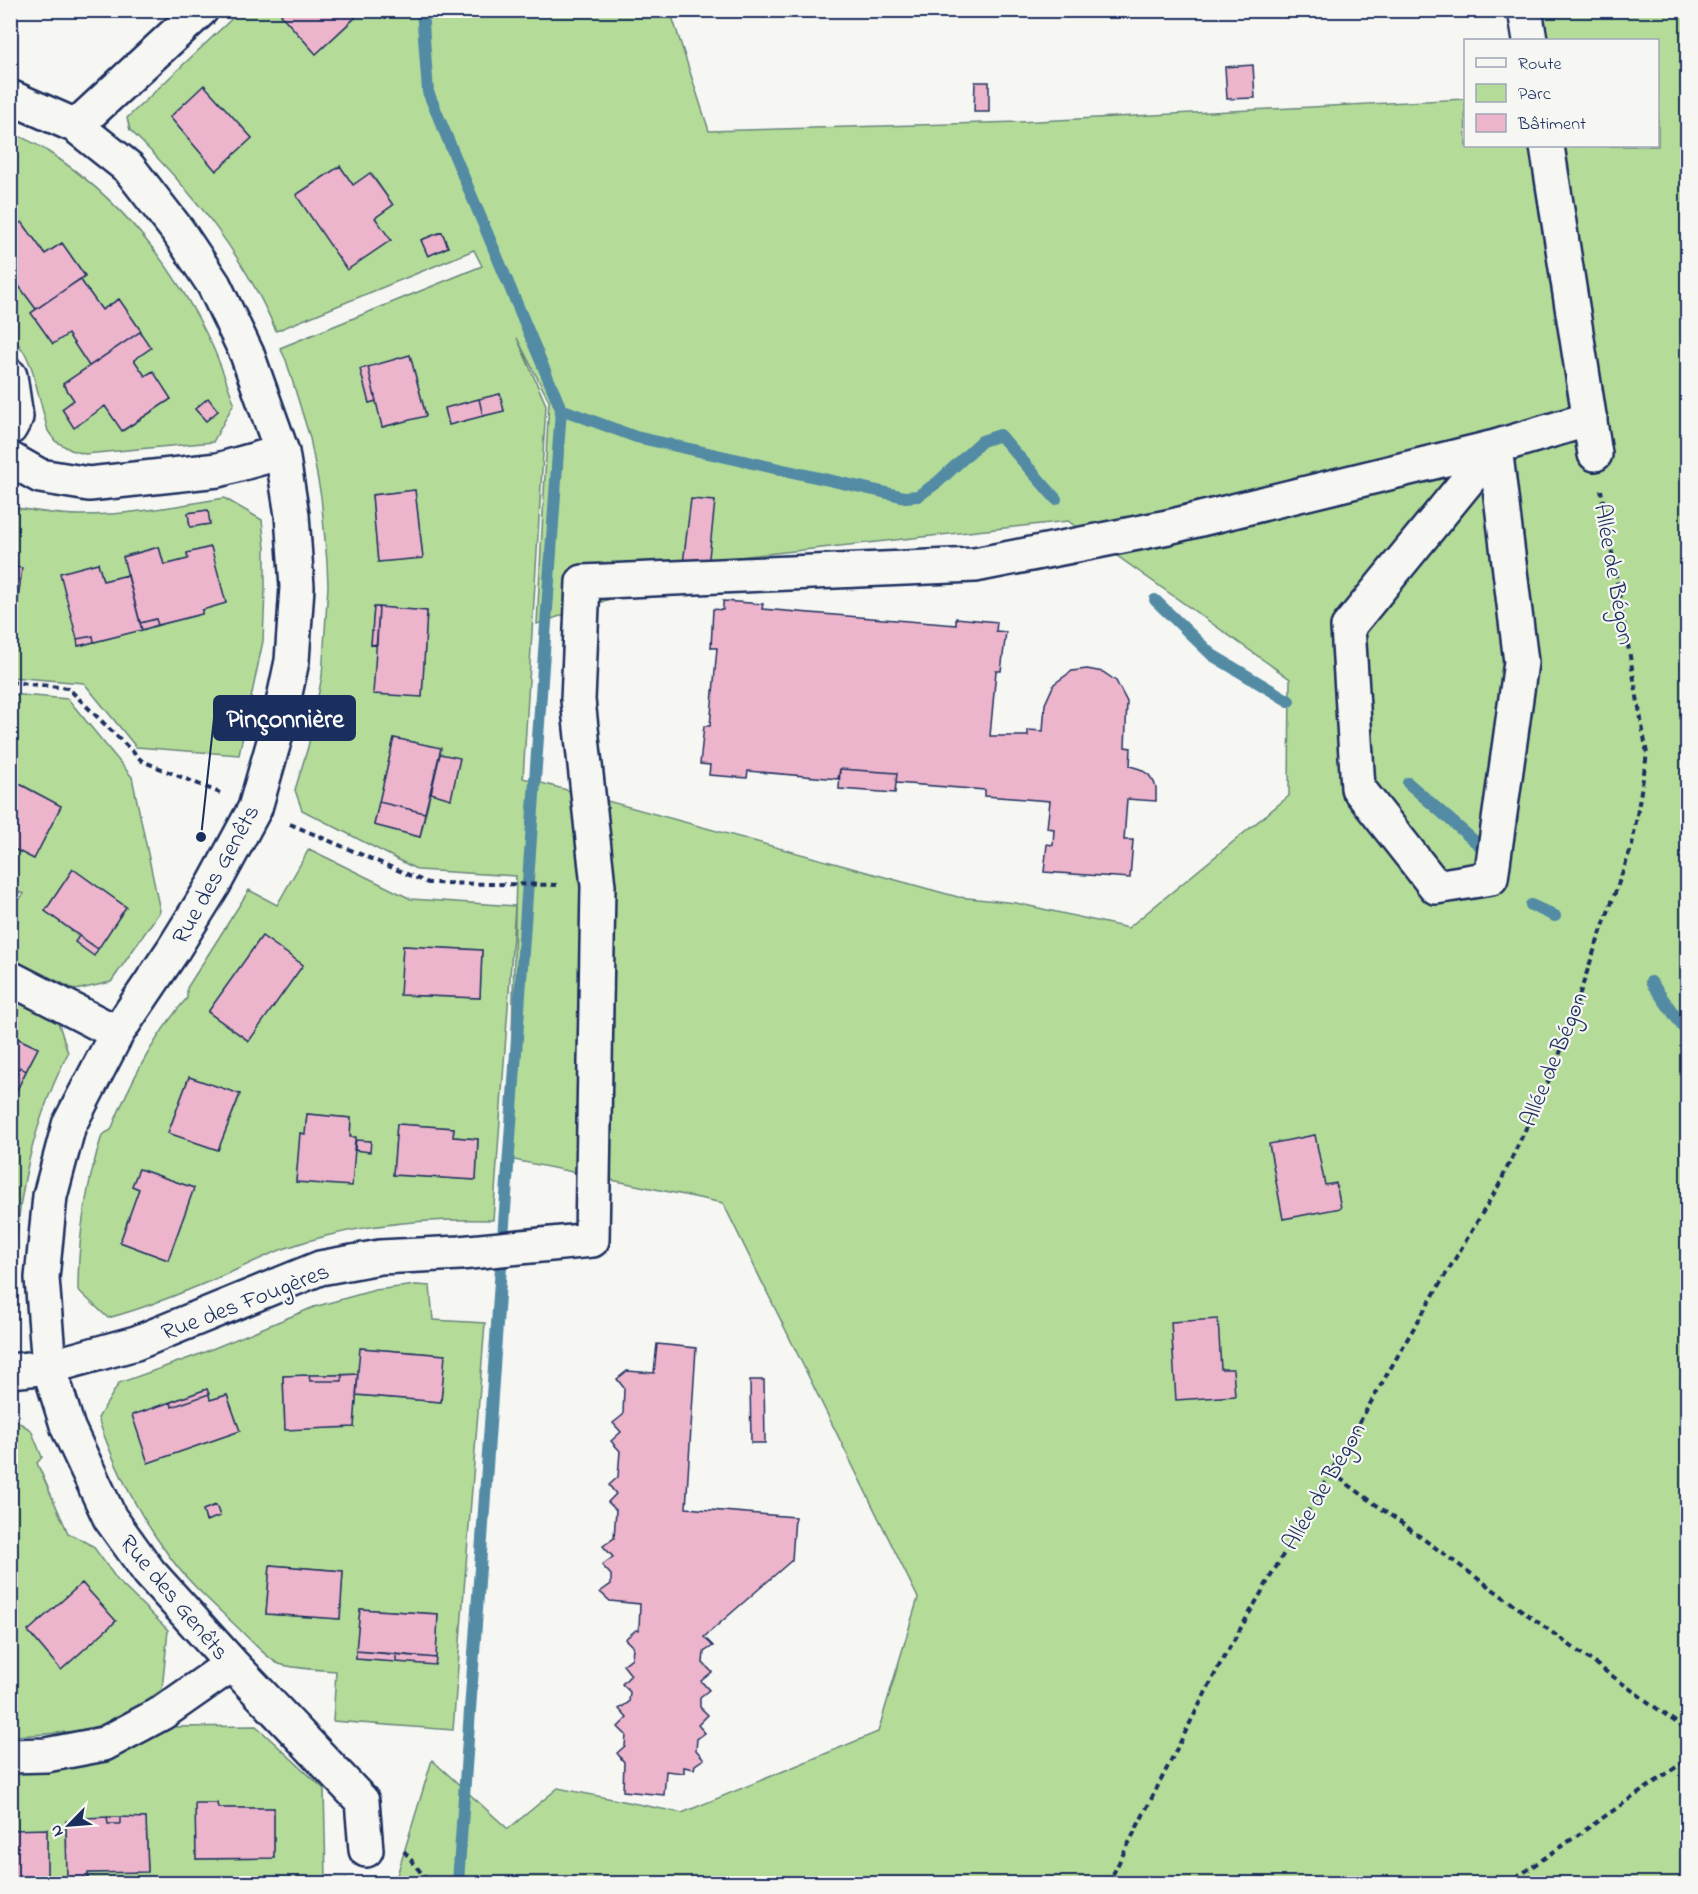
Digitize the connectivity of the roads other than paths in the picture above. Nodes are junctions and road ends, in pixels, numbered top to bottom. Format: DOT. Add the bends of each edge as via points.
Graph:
graph roads {
  1 [pos="201,10"];
  2 [pos="1525,10"];
  3 [pos="1530,39"];
  4 [pos="10,97"];
  5 [pos="76,126"];
  6 [pos="1547,147"];
  7 [pos="10,376"];
  8 [pos="1590,419"];
  9 [pos="10,428"];
  10 [pos="1495,447"];
  11 [pos="282,452"];
  12 [pos="1595,454"];
  13 [pos="10,459"];
  14 [pos="10,978"];
  15 [pos="117,1033"];
  16 [pos="49,1367"];
  17 [pos="10,1371"];
  18 [pos="232,1664"];
  19 [pos="10,1756"];
  20 [pos="366,1850"];
  1 -- 5 [label="street"];
  2 -- 3 [label="street"];
  4 -- 5 [label="street, Rue des Genêts"];
  5 -- 11 [label="street, Rue des Genêts" via="129,168 214,285 247,354"];
  6 -- 8 [label="street"];
  7 -- 9 [label="street" via="16,417"];
  8 -- 10 [label="street"];
  8 -- 12 [label="street"];
  10 -- 10 [label="street" via="1521,662 1491,878 1436,887 1358,788 1348,627"];
  10 -- 16 [label="street, Rue des Fougères" via="1168,527 975,566 584,582 578,700 598,886 592,1240 380,1257 320,1268 136,1343"];
  11 -- 13 [label="street" via="218,470 89,484 40,476"];
  11 -- 15 [label="street, Rue des Genêts" via="297,587 292,661 278,731 250,818 214,884"];
  14 -- 15 [label="street"];
  15 -- 16 [label="street, Rue des Genêts" via="69,1125 50,1196 42,1278"];
  16 -- 17 [label="street, Rue des Fougères"];
  16 -- 18 [label="street, Rue des Genêts" via="68,1428 110,1518 148,1572"];
  18 -- 19 [label="street" via="162,1713 104,1744 46,1755"];
  18 -- 20 [label="street, Rue des Genêts" via="362,1801"];
}
